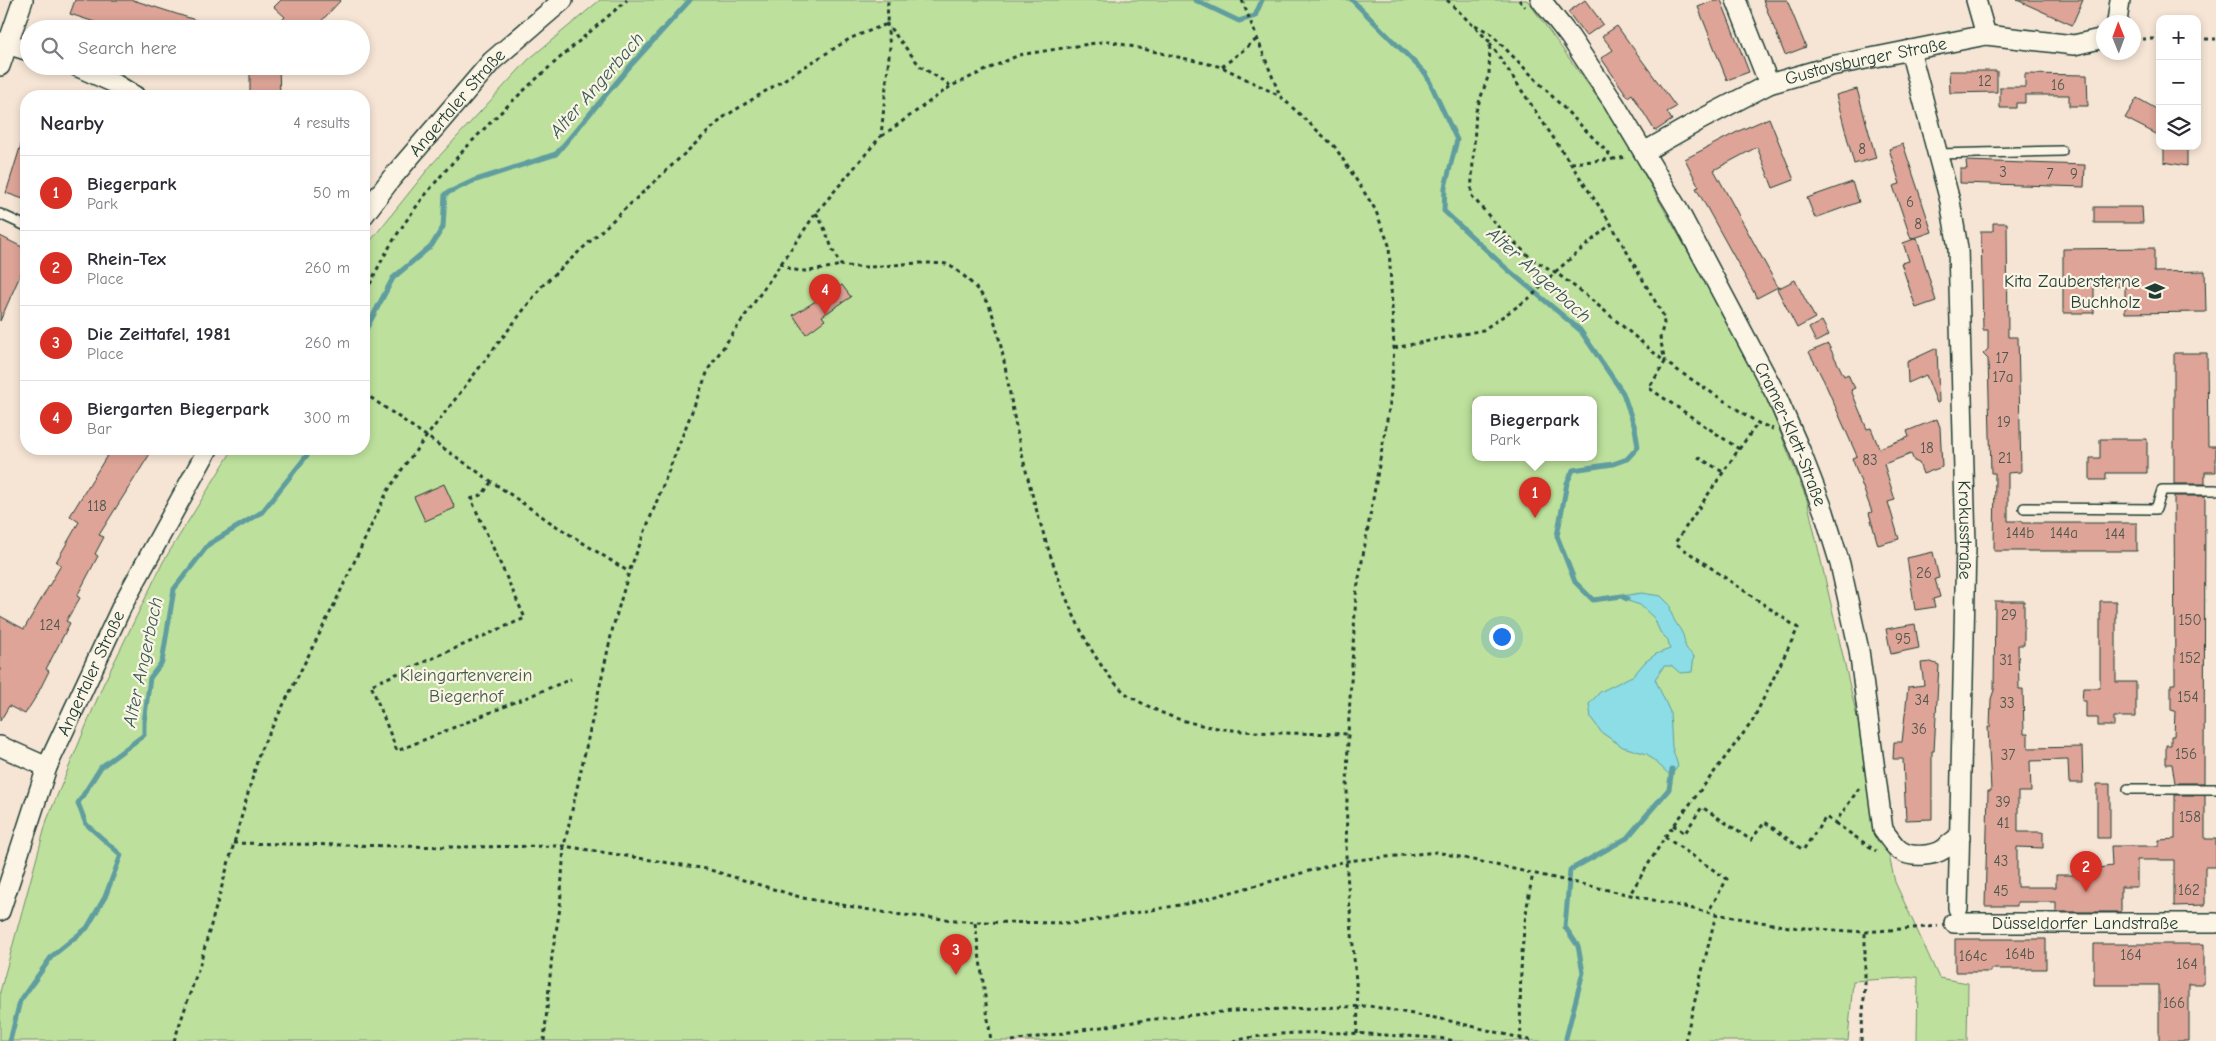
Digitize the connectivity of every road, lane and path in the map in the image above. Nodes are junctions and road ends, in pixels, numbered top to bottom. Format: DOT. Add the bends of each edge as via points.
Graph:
graph roads {
  1 [pos="22,0"];
  2 [pos="562,0"];
  3 [pos="627,0"];
  4 [pos="888,0"];
  5 [pos="1242,0"];
  6 [pos="1447,0"];
  7 [pos="1736,0"];
  8 [pos="1976,0"];
  9 [pos="2120,0"];
  10 [pos="1551,3"];
  11 [pos="2118,15"];
  12 [pos="1473,23"];
  13 [pos="887,24"];
  14 [pos="1986,35"];
  15 [pos="2216,38"];
  16 [pos="1257,39"];
  17 [pos="2141,39"];
  18 [pos="2156,39"];
  19 [pos="2201,39"];
  20 [pos="2096,40"];
  21 [pos="1490,42"];
  22 [pos="4,43"];
  23 [pos="20,47"];
  24 [pos="1910,50"];
  25 [pos="0,66"];
  26 [pos="1222,67"];
  27 [pos="96,75"];
  28 [pos="1769,84"];
  29 [pos="951,86"];
  30 [pos="125,90"];
  31 [pos="1280,96"];
  32 [pos="882,136"];
  33 [pos="2062,151"];
  34 [pos="1639,154"];
  35 [pos="1936,154"];
  36 [pos="1614,159"];
  37 [pos="1571,164"];
  38 [pos="370,208"];
  39 [pos="816,213"];
  40 [pos="0,214"];
  41 [pos="20,223"];
  42 [pos="1610,224"];
  43 [pos="780,263"];
  44 [pos="841,265"];
  45 [pos="1555,272"];
  46 [pos="370,283"];
  47 [pos="1394,348"];
  48 [pos="1665,362"];
  49 [pos="370,397"];
  50 [pos="426,437"];
  51 [pos="1739,449"];
  52 [pos="205,455"];
  53 [pos="1698,457"];
  54 [pos="1724,472"];
  55 [pos="491,482"];
  56 [pos="2216,490"];
  57 [pos="2024,508"];
  58 [pos="629,572"];
  59 [pos="571,679"];
  60 [pos="1348,734"];
  61 [pos="0,746"];
  62 [pos="47,767"];
  63 [pos="1875,782"];
  64 [pos="2216,789"];
  65 [pos="2128,790"];
  66 [pos="1835,823"];
  67 [pos="1673,826"];
  68 [pos="1665,837"];
  69 [pos="1960,837"];
  70 [pos="233,843"];
  71 [pos="1895,844"];
  72 [pos="564,846"];
  73 [pos="1346,861"];
  74 [pos="1533,874"];
  75 [pos="1630,894"];
  76 [pos="0,911"];
  77 [pos="1708,912"];
  78 [pos="1716,914"];
  79 [pos="1956,916"];
  80 [pos="975,922"];
  81 [pos="2216,923"];
  82 [pos="1865,932"];
  83 [pos="1358,1006"];
  84 [pos="1357,1034"];
  85 [pos="1521,1039"];
  86 [pos="174,1041"];
  87 [pos="544,1041"];
  88 [pos="991,1041"];
  89 [pos="1012,1041"];
  90 [pos="1233,1041"];
  91 [pos="1455,1041"];
  92 [pos="1533,1041"];
  93 [pos="1685,1041"];
  94 [pos="1860,1041"];
  1 -- 22 [label="street"];
  2 -- 38 [label="street, Angertaler Straße" via="492,61"];
  3 -- 46 [label="path" via="561,56 477,137 402,224"];
  4 -- 13 [label="path"];
  5 -- 16 [label="path"];
  6 -- 12 [label="path"];
  7 -- 28 [label="street"];
  8 -- 14 [label="street"];
  9 -- 11 [label="street"];
  10 -- 34 [label="street, Cramer-Klett-Straße"];
  12 -- 21 [label="path"];
  12 -- 36 [label="path" via="1490,33"];
  13 -- 29 [label="path" via="920,66"];
  13 -- 32 [label="path" via="890,46"];
  13 -- 50 [label="path" via="851,38 724,116 542,286"];
  14 -- 20 [label="street, Gustavsburger Straße" via="2074,45"];
  14 -- 24 [label="street, Gustavsburger Straße"];
  15 -- 19 [label="path"];
  16 -- 26 [label="path"];
  16 -- 31 [label="path"];
  17 -- 18 [label="path"];
  21 -- 37 [label="path"];
  21 -- 45 [label="path" via="1489,74 1476,111 1471,195 1532,260"];
  22 -- 23 [label="street"];
  22 -- 25 [label="street"];
  24 -- 28 [label="street, Gustavsburger Straße" via="1831,66"];
  24 -- 35 [label="street, Krokusstraße"];
  26 -- 29 [label="path" via="1108,41 1019,55"];
  26 -- 31 [label="path"];
  27 -- 30 [label="street"];
  28 -- 34 [label="street, Gustavsburger Straße"];
  29 -- 32 [label="path"];
  31 -- 47 [label="path" via="1335,147 1375,209 1389,245"];
  32 -- 39 [label="path"];
  33 -- 35 [label="lane"];
  34 -- 36 [label="path"];
  34 -- 63 [label="street, Cramer-Klett-Straße" via="1677,208 1776,395 1824,512 1840,564 1859,650"];
  35 -- 69 [label="street, Krokusstraße" via="1950,201 1958,248 1966,545"];
  36 -- 37 [label="path"];
  37 -- 42 [label="path"];
  39 -- 43 [label="path"];
  39 -- 44 [label="path"];
  40 -- 41 [label="lane"];
  42 -- 45 [label="path"];
  42 -- 48 [label="path" via="1663,315 1660,337"];
  43 -- 44 [label="path" via="789,270 805,271"];
  43 -- 58 [label="path" via="710,368"];
  44 -- 60 [label="path" via="853,268 907,262 946,264 969,280 990,308 1021,451 1052,561 1077,622 1102,665 1124,692 1149,707 1191,722 1242,731"];
  45 -- 47 [label="path" via="1531,297 1483,330"];
  45 -- 48 [label="path"];
  47 -- 60 [label="path" via="1390,403 1356,595"];
  48 -- 51 [label="path" via="1649,388"];
  48 -- 51 [label="path" via="1758,423"];
  49 -- 50 [label="path"];
  50 -- 55 [label="path"];
  50 -- 70 [label="path" via="387,492 260,751"];
  51 -- 54 [label="path"];
  52 -- 62 [label="street, Angertaler Straße" via="123,604"];
  53 -- 54 [label="path"];
  54 -- 67 [label="path" via="1675,543 1798,628 1752,722"];
  55 -- 58 [label="path"];
  55 -- 59 [label="path" via="483,494 471,499 525,618 371,685 397,751"];
  56 -- 57 [label="lane" via="2162,490 2156,509"];
  58 -- 72 [label="path" via="613,627"];
  60 -- 73 [label="path"];
  61 -- 62 [label="street"];
  62 -- 76 [label="street, Angertaler Straße"];
  63 -- 66 [label="path" via="1858,788"];
  63 -- 71 [label="street, Cramer-Klett-Straße" via="1883,830"];
  64 -- 65 [label="lane"];
  66 -- 67 [label="path" via="1826,817 1803,850 1764,822 1751,840 1702,807 1685,833"];
  66 -- 71 [label="path" via="1875,851"];
  67 -- 68 [label="path"];
  68 -- 75 [label="path"];
  68 -- 77 [label="path" via="1727,879"];
  69 -- 71 [label="street" via="1931,854 1915,855 1901,851"];
  69 -- 79 [label="street, Krokusstraße"];
  70 -- 72 [label="path"];
  70 -- 86 [label="path" via="200,964"];
  72 -- 80 [label="path" via="707,869 803,898 893,914"];
  72 -- 87 [label="path"];
  73 -- 74 [label="path" via="1437,852"];
  73 -- 80 [label="path" via="1191,903 1078,924"];
  73 -- 83 [label="path"];
  74 -- 75 [label="path"];
  74 -- 85 [label="path" via="1524,919"];
  75 -- 77 [label="path"];
  77 -- 78 [label="path"];
  78 -- 82 [label="path" via="1790,927"];
  78 -- 93 [label="path"];
  79 -- 81 [label="street, Düsseldorfer Landstraße"];
  79 -- 82 [label="path" via="1911,930"];
  80 -- 88 [label="path"];
  82 -- 94 [label="path"];
  83 -- 84 [label="path"];
  83 -- 85 [label="path" via="1446,1020"];
  83 -- 89 [label="path" via="1232,1011"];
  84 -- 90 [label="path" via="1307,1032"];
  84 -- 91 [label="path"];
  85 -- 92 [label="path"];
}
